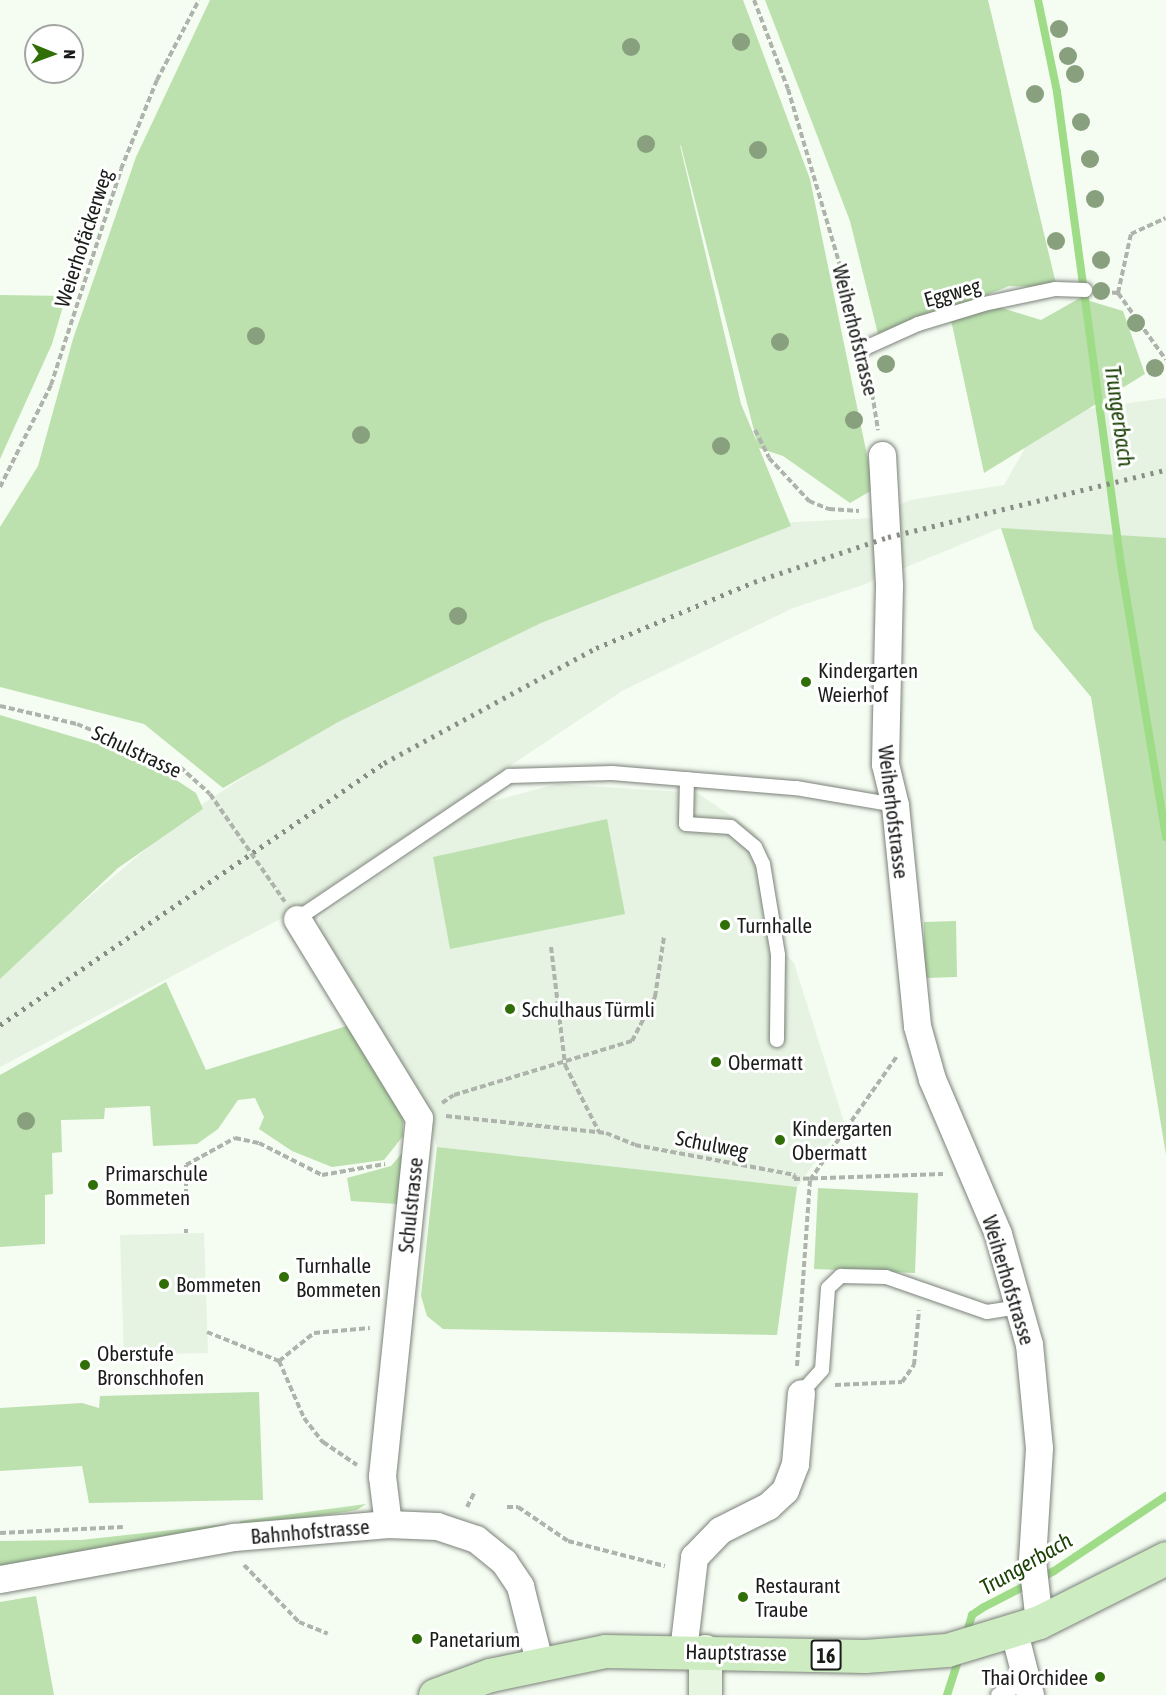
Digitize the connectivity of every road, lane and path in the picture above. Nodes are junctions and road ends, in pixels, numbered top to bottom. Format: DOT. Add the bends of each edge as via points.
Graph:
graph roads {
  1 [pos="199,0"];
  2 [pos="753,0"];
  3 [pos="1166,218"];
  4 [pos="1085,290"];
  5 [pos="865,348"];
  6 [pos="1166,360"];
  7 [pos="755,430"];
  8 [pos="882,455"];
  9 [pos="0,487"];
  10 [pos="886,503"];
  11 [pos="0,706"];
  12 [pos="687,779"];
  13 [pos="895,805"];
  14 [pos="291,910"];
  15 [pos="664,937"];
  16 [pos="551,947"];
  17 [pos="918,1026"];
  18 [pos="777,1040"];
  19 [pos="565,1065"];
  20 [pos="422,1121"];
  21 [pos="599,1133"];
  22 [pos="973,1175"];
  23 [pos="810,1180"];
  24 [pos="186,1196"];
  25 [pos="924,1291"];
  26 [pos="1020,1307"];
  27 [pos="397,1331"];
  28 [pos="207,1332"];
  29 [pos="279,1361"];
  30 [pos="807,1387"];
  31 [pos="382,1476"];
  32 [pos="474,1493"];
  33 [pos="507,1507"];
  34 [pos="466,1510"];
  35 [pos="388,1524"];
  36 [pos="234,1537"];
  37 [pos="1166,1558"];
  38 [pos="689,1572"];
  39 [pos="0,1579"];
  40 [pos="1028,1615"];
  41 [pos="328,1634"];
  42 [pos="694,1651"];
  43 [pos="540,1665"];
  44 [pos="1027,1689"];
  45 [pos="435,1695"];
  46 [pos="705,1695"];
  47 [pos="998,1695"];
  1 -- 9 [label="path, Weierhofäckerweg" via="157,80 121,169 51,385"];
  2 -- 5 [label="path, Weiherhofstrasse" via="788,88"];
  3 -- 6 [label="path" via="1131,234 1118,293"];
  4 -- 5 [label="lane, Eggweg" via="1055,289 918,324"];
  5 -- 8 [label="path, Weiherhofstrasse"];
  7 -- 10 [label="path" via="769,458 809,501 850,512"];
  8 -- 10 [label="street, Weiherhofstrasse"];
  10 -- 13 [label="street, Weiherhofstrasse" via="889,586 885,764"];
  11 -- 14 [label="path, Schulstrasse, bridge" via="77,724 180,767 210,794"];
  12 -- 13 [label="lane" via="796,788"];
  12 -- 14 [label="lane" via="612,772 509,776"];
  12 -- 18 [label="lane" via="686,824 731,827 755,847 763,864 778,955"];
  13 -- 17 [label="street, Weiherhofstrasse"];
  14 -- 20 [label="street"];
  15 -- 19 [label="path" via="655,997 632,1041"];
  16 -- 19 [label="path"];
  17 -- 22 [label="street, Weiherhofstrasse" via="932,1079"];
  17 -- 23 [label="path"];
  19 -- 20 [label="path" via="454,1095"];
  19 -- 21 [label="path"];
  20 -- 21 [label="path, Schulweg"];
  20 -- 24 [label="path" via="384,1165 322,1175 259,1143 235,1138 186,1165"];
  20 -- 27 [label="street, Schulstrasse"];
  21 -- 23 [label="path, Schulweg"];
  22 -- 23 [label="path, Schulweg" via="897,1173"];
  22 -- 26 [label="street, Weiherhofstrasse"];
  23 -- 30 [label="path" via="796,1358"];
  25 -- 26 [label="lane" via="987,1312"];
  25 -- 30 [label="path" via="914,1365 902,1382"];
  25 -- 30 [label="lane" via="886,1277 833,1280 826,1356"];
  26 -- 40 [label="street, Weiherhofstrasse" via="1037,1403"];
  27 -- 29 [label="path" via="365,1327 314,1333"];
  27 -- 31 [label="street, Schulstrasse"];
  28 -- 29 [label="path"];
  29 -- 31 [label="path" via="304,1418 322,1442"];
  30 -- 38 [label="street" via="795,1464 785,1490 768,1506 720,1530 694,1557"];
  31 -- 35 [label="street, Schulstrasse"];
  32 -- 34 [label="path"];
  33 -- 38 [label="path" via="518,1507 568,1541"];
  35 -- 36 [label="street, Bahnhofstrasse"];
  35 -- 43 [label="street, Bahnhofstrasse" via="437,1526 476,1539 504,1562 520,1586"];
  36 -- 39 [label="street, Bahnhofstrasse"];
  36 -- 41 [label="path" via="237,1557 299,1622"];
  37 -- 40 [label="main road, Hauptstrasse / 16"];
  38 -- 42 [label="street"];
  40 -- 42 [label="main road, Hauptstrasse / 16" via="959,1648 865,1656"];
  40 -- 44 [label="street, Weiherhofstrasse"];
  42 -- 43 [label="main road, Hauptstrasse / 16" via="605,1652"];
  42 -- 46 [label="street"];
  43 -- 45 [label="main road, Hauptstrasse / 16"];
  44 -- 47 [label="lane"];
}
